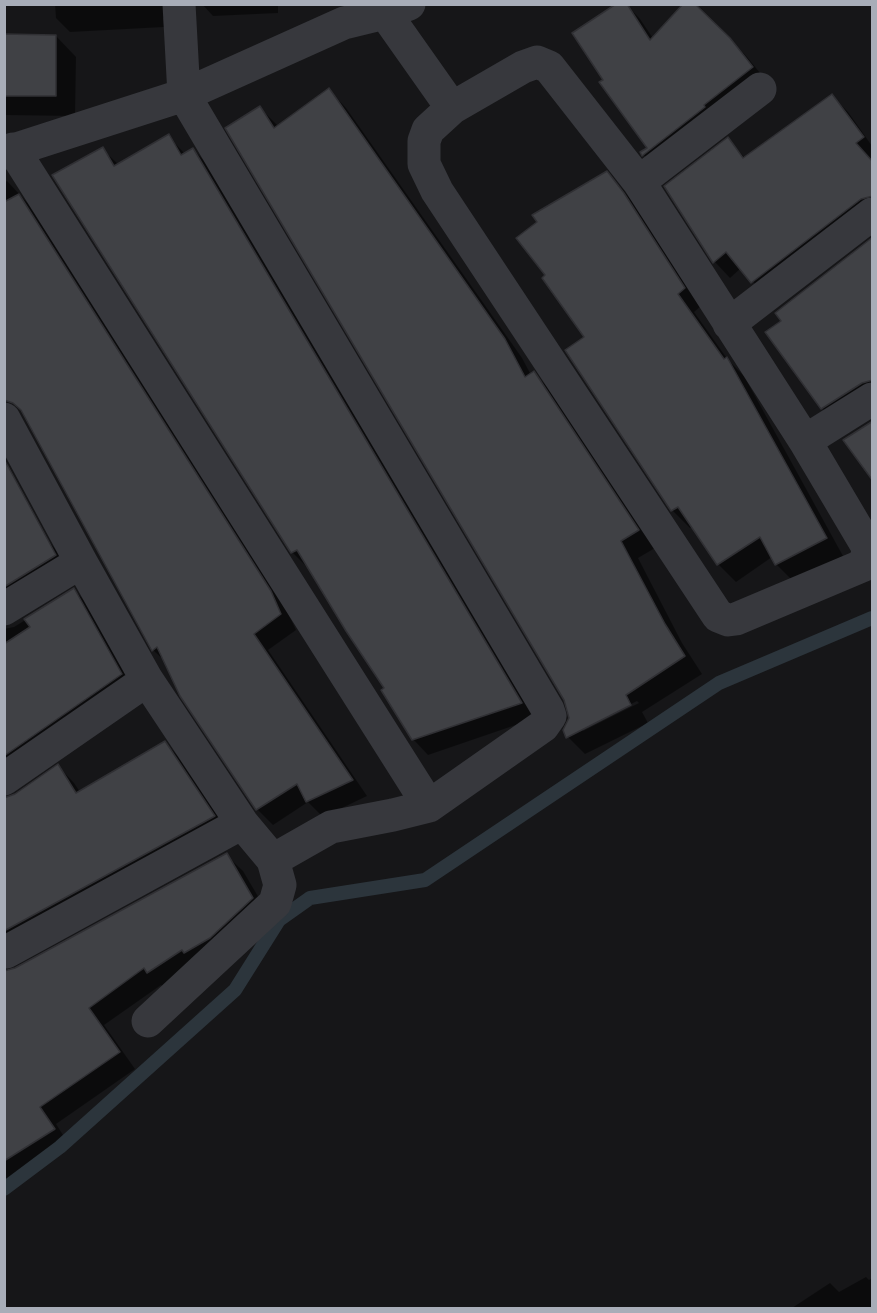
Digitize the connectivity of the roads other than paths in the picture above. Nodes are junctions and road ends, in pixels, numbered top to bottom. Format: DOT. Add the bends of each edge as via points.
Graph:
graph roads {
  1 [pos="179,4"];
  2 [pos="397,9"];
  3 [pos="344,14"];
  4 [pos="760,89"];
  5 [pos="183,95"];
  6 [pos="452,108"];
  7 [pos="9,151"];
  8 [pos="639,182"];
  9 [pos="873,214"];
  10 [pos="729,324"];
  11 [pos="873,399"];
  12 [pos="6,423"];
  13 [pos="805,441"];
  14 [pos="81,562"];
  15 [pos="4,609"];
  16 [pos="147,680"];
  17 [pos="4,779"];
  18 [pos="429,806"];
  19 [pos="242,823"];
  20 [pos="273,860"];
  21 [pos="6,952"];
  22 [pos="148,1021"];
  1 -- 5 [label="street"];
  2 -- 3 [label="street"];
  2 -- 6 [label="street"];
  3 -- 5 [label="street"];
  4 -- 8 [label="street"];
  5 -- 7 [label="street"];
  5 -- 18 [label="street" via="548,710 550,716 543,726"];
  6 -- 8 [label="street" via="537,62 549,67"];
  6 -- 13 [label="street" via="428,130 424,141 424,164 437,191 718,616 736,619 859,569 867,560 869,549"];
  7 -- 18 [label="street"];
  8 -- 10 [label="street"];
  9 -- 10 [label="street"];
  10 -- 13 [label="street"];
  11 -- 13 [label="street"];
  12 -- 14 [label="street"];
  14 -- 15 [label="street"];
  14 -- 16 [label="street"];
  16 -- 17 [label="street"];
  16 -- 19 [label="street"];
  18 -- 20 [label="street" via="331,827"];
  19 -- 20 [label="street"];
  19 -- 21 [label="street"];
  20 -- 22 [label="street" via="280,885 274,903"];
}
